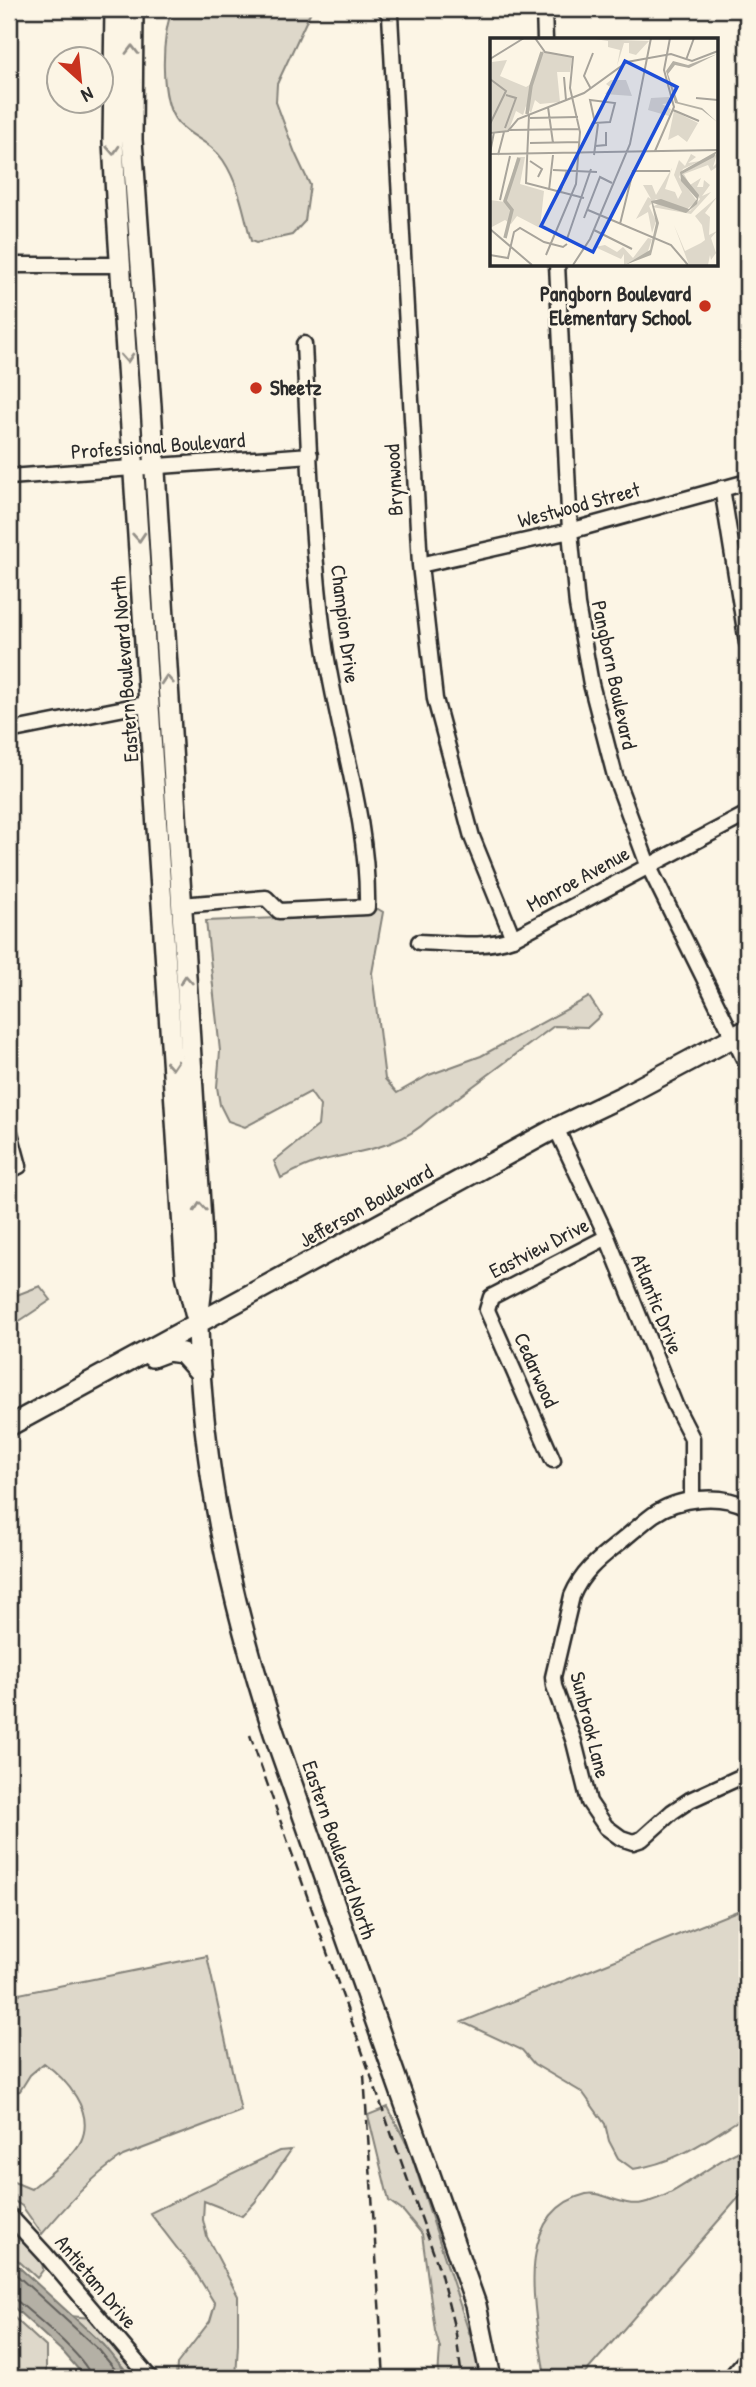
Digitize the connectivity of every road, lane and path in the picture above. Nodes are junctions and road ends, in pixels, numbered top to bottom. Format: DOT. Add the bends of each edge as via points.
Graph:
graph roads {
  1 [pos="114,9"];
  2 [pos="133,9"];
  3 [pos="385,9"];
  4 [pos="544,9"];
  5 [pos="545,38"];
  6 [pos="132,140"];
  7 [pos="9,265"];
  8 [pos="121,265"];
  9 [pos="557,266"];
  10 [pos="304,344"];
  11 [pos="147,370"];
  12 [pos="310,456"];
  13 [pos="144,468"];
  14 [pos="9,477"];
  15 [pos="747,482"];
  16 [pos="722,488"];
  17 [pos="570,531"];
  18 [pos="420,565"];
  19 [pos="747,643"];
  20 [pos="150,704"];
  21 [pos="9,731"];
  22 [pos="156,808"];
  23 [pos="747,814"];
  24 [pos="176,822"];
  25 [pos="648,865"];
  26 [pos="181,905"];
  27 [pos="513,938"];
  28 [pos="419,942"];
  29 [pos="741,1033"];
  30 [pos="747,1065"];
  31 [pos="556,1128"];
  32 [pos="9,1129"];
  33 [pos="14,1168"];
  34 [pos="202,1237"];
  35 [pos="607,1237"];
  36 [pos="274,1283"];
  37 [pos="491,1297"];
  38 [pos="198,1324"];
  39 [pos="201,1374"];
  40 [pos="106,1375"];
  41 [pos="9,1426"];
  42 [pos="553,1460"];
  43 [pos="692,1500"];
  44 [pos="747,1507"];
  45 [pos="747,1774"];
  46 [pos="9,2215"];
  47 [pos="747,2358"];
  48 [pos="150,2378"];
  49 [pos="491,2378"];
  50 [pos="730,2378"];
  1 -- 8 [label="main road, Eastern Boulevard North, one-way" via="113,141"];
  6 -- 2 [label="main road, Eastern Boulevard North, one-way"];
  3 -- 18 [label="street, Brynwood" via="390,15"];
  4 -- 5 [label="street"];
  6 -- 8 [label="main road" via="128,248"];
  6 -- 11 [label="main road, Eastern Boulevard North"];
  7 -- 8 [label="street"];
  8 -- 11 [label="main road" via="131,277"];
  8 -- 13 [label="main road, Eastern Boulevard North, one-way"];
  9 -- 17 [label="street, Pangborn Boulevard"];
  10 -- 12 [label="street, Champion Drive"];
  11 -- 13 [label="main road, Eastern Boulevard North"];
  12 -- 13 [label="street, Professional Boulevard"];
  12 -- 26 [label="street, Champion Drive" via="324,641 364,853 366,907 279,911 266,898"];
  13 -- 14 [label="street, Professional Boulevard"];
  13 -- 20 [label="main road, Eastern Boulevard North, one-way"];
  24 -- 13 [label="main road, Eastern Boulevard North, one-way"];
  15 -- 16 [label="street, Westwood Street"];
  16 -- 17 [label="street, Westwood Street"];
  16 -- 19 [label="street"];
  17 -- 18 [label="street, Westwood Street"];
  17 -- 25 [label="street, Pangborn Boulevard" via="591,684 615,776"];
  18 -- 27 [label="street, Brynwood" via="435,699 472,837"];
  20 -- 21 [label="street"];
  20 -- 22 [label="main road, Eastern Boulevard North"];
  20 -- 24 [label="main road" via="163,719 168,800"];
  22 -- 26 [label="main road" via="166,825 171,894"];
  22 -- 38 [label="main road, Eastern Boulevard North, one-way" via="186,1283"];
  23 -- 25 [label="street, Monroe Avenue"];
  24 -- 26 [label="main road, Eastern Boulevard North"];
  25 -- 27 [label="street, Monroe Avenue"];
  25 -- 29 [label="street, Pangborn Boulevard"];
  34 -- 26 [label="main road, Eastern Boulevard North, one-way"];
  27 -- 28 [label="street, Monroe Avenue" via="481,946"];
  29 -- 30 [label="street, Pangborn Boulevard"];
  29 -- 31 [label="main road, Jefferson Boulevard"];
  31 -- 35 [label="street, Atlantic Drive"];
  31 -- 36 [label="main road, Jefferson Boulevard"];
  32 -- 33 [label="street"];
  34 -- 36 [label="main road" via="208,1282 216,1292 229,1296"];
  34 -- 38 [label="main road, Eastern Boulevard North"];
  35 -- 37 [label="street, Eastview Drive"];
  35 -- 43 [label="street, Atlantic Drive" via="692,1438"];
  36 -- 38 [label="main road, Jefferson Boulevard"];
  37 -- 42 [label="street, Cedarwood" via="487,1310"];
  38 -- 39 [label="main road, Eastern Boulevard North"];
  38 -- 40 [label="main road, Jefferson Boulevard"];
  39 -- 40 [label="main road" via="182,1353 168,1350"];
  39 -- 49 [label="main road, Eastern Boulevard North" via="208,1458 234,1602 274,1733 476,2305"];
  40 -- 41 [label="main road, Jefferson Boulevard"];
  43 -- 44 [label="street, Sunbrook Lane" via="729,1499"];
  43 -- 45 [label="street, Sunbrook Lane" via="654,1514 583,1576 572,1596 554,1666 554,1686 575,1742 589,1802 606,1827 621,1838 642,1839 690,1800"];
  46 -- 48 [label="street, Antietam Drive"];
  47 -- 50 [label="street"];
}
